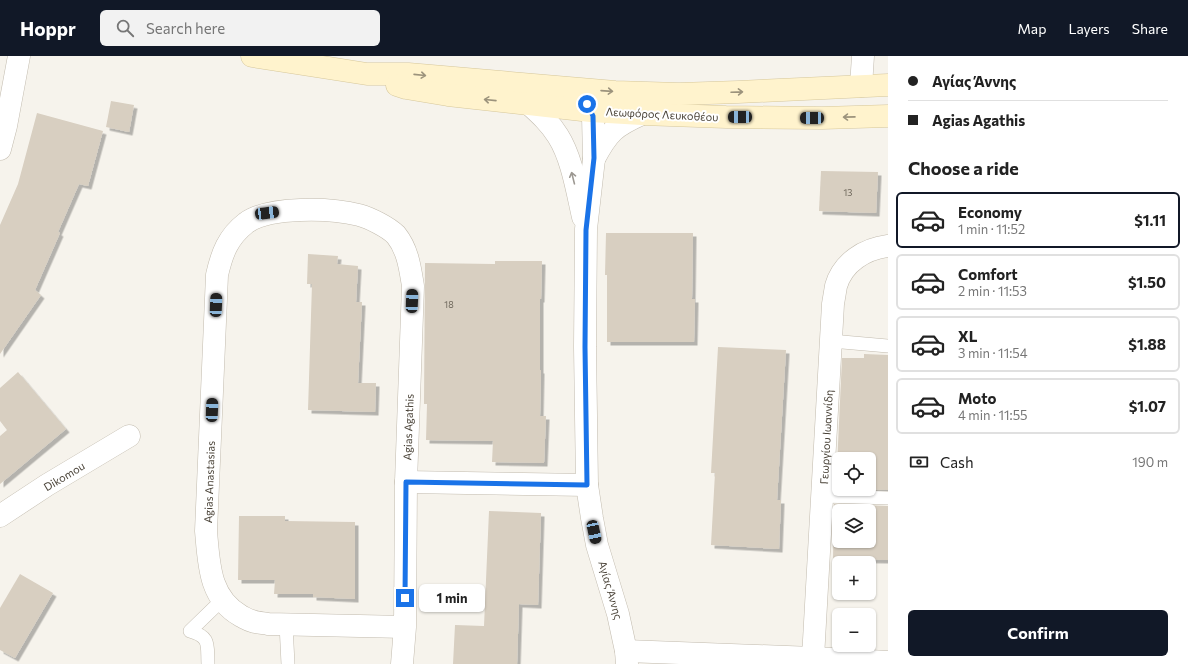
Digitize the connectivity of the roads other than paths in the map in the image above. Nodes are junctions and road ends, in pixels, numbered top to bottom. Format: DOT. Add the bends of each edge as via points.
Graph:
graph roads {
  1 [pos="19,56"];
  2 [pos="252,56"];
  3 [pos="864,56"];
  4 [pos="292,59"];
  5 [pos="368,74"];
  6 [pos="888,85"];
  7 [pos="861,86"];
  8 [pos="568,88"];
  9 [pos="529,104"];
  10 [pos="591,111"];
  11 [pos="642,114"];
  12 [pos="888,116"];
  13 [pos="0,148"];
  14 [pos="594,158"];
  15 [pos="586,230"];
  16 [pos="888,246"];
  17 [pos="413,286"];
  18 [pos="831,341"];
  19 [pos="888,346"];
  20 [pos="129,436"];
  21 [pos="406,482"];
  22 [pos="587,485"];
  23 [pos="822,496"];
  24 [pos="888,498"];
  25 [pos="0,516"];
  26 [pos="222,600"];
  27 [pos="286,624"];
  28 [pos="405,627"];
  29 [pos="626,657"];
  30 [pos="813,658"];
  31 [pos="888,662"];
  32 [pos="208,664"];
  33 [pos="288,664"];
  34 [pos="402,664"];
  1 -- 13 [label="street"];
  2 -- 4 [label="main road, Λεωφόρος Λευκοθέου"];
  3 -- 7 [label="street"];
  4 -- 5 [label="main road, Λεωφόρος Λευκοθέου"];
  5 -- 8 [label="main road, Λεωφόρος Λευκοθέου, one-way" via="408,74"];
  9 -- 5 [label="main road, Λεωφόρος Λευκοθέου, one-way" via="406,88"];
  6 -- 7 [label="main road, Λεωφόρος Λευκοθέου"];
  8 -- 7 [label="main road, Λεωφόρος Λευκοθέου, one-way" via="678,94"];
  8 -- 10 [label="street" via="583,99"];
  9 -- 10 [label="main road, Λεωφόρος Λευκοθέου"];
  15 -- 9 [label="street, Αγίας Άννης, one-way" via="566,150 544,117"];
  10 -- 11 [label="main road, Λεωφόρος Λευκοθέου"];
  10 -- 14 [label="street, Αγίας Άννης" via="594,125"];
  12 -- 11 [label="main road, Λεωφόρος Λευκοθέου, one-way" via="822,118"];
  11 -- 14 [label="street, Αγίας Άννης" via="618,126 609,134"];
  14 -- 15 [label="street, Αγίας Άννης"];
  15 -- 22 [label="street, Αγίας Άννης"];
  16 -- 18 [label="street, Γεωργίου Ιωαννίδη" via="871,249 858,256 841,275 833,304"];
  17 -- 21 [label="street, Agias Agathis"];
  17 -- 26 [label="street, Agias Anastasias" via="404,247 394,234 360,215 341,211 290,210 267,213 247,222 226,245 217,275 206,531 212,579"];
  18 -- 19 [label="lane"];
  18 -- 23 [label="street, Γεωργίου Ιωαννίδη"];
  20 -- 25 [label="street, Dikomou"];
  21 -- 22 [label="street"];
  21 -- 28 [label="street, Agias Agathis"];
  22 -- 29 [label="street, Αγίας Άννης" via="597,545 611,589"];
  23 -- 24 [label="lane"];
  23 -- 30 [label="street, Γεωργίου Ιωαννίδη"];
  26 -- 27 [label="street" via="235,612 251,621"];
  26 -- 32 [label="lane" via="190,631 201,634 207,640"];
  27 -- 28 [label="street"];
  27 -- 33 [label="lane"];
  28 -- 34 [label="street, Agias Agathis"];
  29 -- 30 [label="street"];
  30 -- 31 [label="street"];
}
